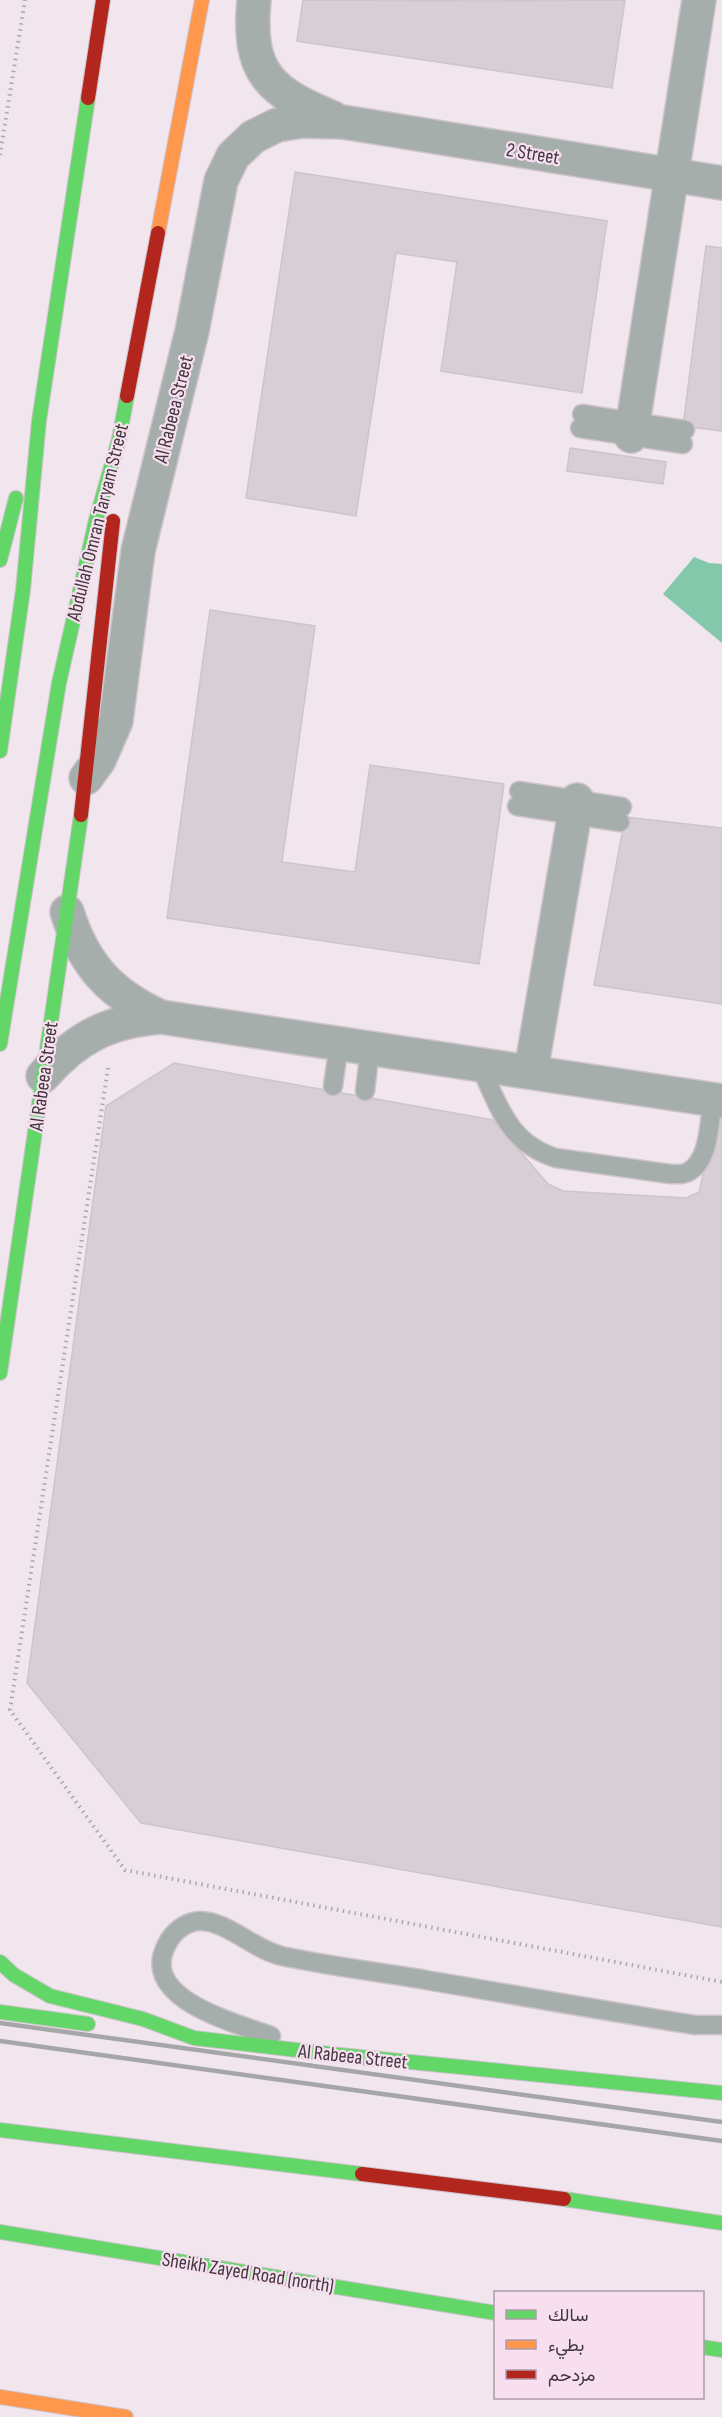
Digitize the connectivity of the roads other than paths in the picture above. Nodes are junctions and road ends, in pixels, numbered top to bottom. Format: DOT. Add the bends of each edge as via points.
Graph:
graph roads {
  1 [pos="104,0"];
  2 [pos="202,0"];
  3 [pos="254,0"];
  4 [pos="699,0"];
  5 [pos="343,122"];
  6 [pos="670,174"];
  7 [pos="722,183"];
  8 [pos="39,421"];
  9 [pos="581,421"];
  10 [pos="632,429"];
  11 [pos="684,437"];
  12 [pos="119,439"];
  13 [pos="0,560"];
  14 [pos="0,751"];
  15 [pos="86,778"];
  16 [pos="518,798"];
  17 [pos="576,807"];
  18 [pos="621,814"];
  19 [pos="67,912"];
  20 [pos="161,1017"];
  21 [pos="0,1044"];
  22 [pos="355,1047"];
  23 [pos="479,1064"];
  24 [pos="531,1071"];
  25 [pos="43,1076"];
  26 [pos="333,1086"];
  27 [pos="364,1091"];
  28 [pos="717,1100"];
  29 [pos="0,1373"];
  30 [pos="0,1962"];
  31 [pos="0,2012"];
  32 [pos="722,2025"];
  33 [pos="103,2026"];
  34 [pos="126,2029"];
  35 [pos="194,2038"];
  36 [pos="330,2054"];
  37 [pos="722,2093"];
  38 [pos="0,2130"];
  39 [pos="722,2223"];
  40 [pos="0,2232"];
  41 [pos="494,2313"];
  42 [pos="704,2347"];
  43 [pos="722,2350"];
  44 [pos="0,2397"];
  45 [pos="126,2417"];
  1 -- 8 [label="main road"];
  2 -- 12 [label="main road, Abdullah Omran Taryam Street"];
  3 -- 5 [label="street" via="253,44 271,83 288,98"];
  4 -- 6 [label="street"];
  5 -- 6 [label="street, 2 Street"];
  5 -- 15 [label="street, Al Rabeea Street" via="277,125 253,136 233,156 221,181 192,331 138,551 116,721 99,760"];
  6 -- 7 [label="street, 2 Street"];
  6 -- 10 [label="street"];
  8 -- 13 [label="main road"];
  8 -- 14 [label="main road" via="23,590"];
  9 -- 10 [label="lane"];
  10 -- 11 [label="lane"];
  12 -- 15 [label="main road, Al Rabeea Street"];
  12 -- 21 [label="main road, Abdullah Omran Taryam Street" via="77,602 44,766"];
  15 -- 19 [label="main road, Al Rabeea Street"];
  16 -- 17 [label="lane"];
  17 -- 18 [label="lane"];
  17 -- 24 [label="street"];
  19 -- 20 [label="street" via="74,935 100,976 118,993"];
  19 -- 25 [label="main road, Al Rabeea Street"];
  20 -- 22 [label="street"];
  20 -- 25 [label="street" via="115,1024 75,1044"];
  22 -- 23 [label="street"];
  22 -- 26 [label="lane"];
  22 -- 27 [label="lane"];
  23 -- 24 [label="street"];
  23 -- 28 [label="lane" via="516,1135 556,1158 686,1174 698,1166"];
  24 -- 28 [label="street"];
  25 -- 29 [label="main road, Al Rabeea Street"];
  30 -- 35 [label="main road, Al Rabeea Street" via="14,1975 50,1995 143,2019"];
  31 -- 33 [label="main road"];
  32 -- 36 [label="lane" via="695,2025 279,1955 210,1922 190,1923 173,1934 165,1946 163,1973 178,1997 245,2026"];
  34 -- 35 [label="main road"];
  35 -- 36 [label="main road, Al Rabeea Street"];
  36 -- 37 [label="main road, Al Rabeea Street"];
  38 -- 39 [label="main road" via="556,2198"];
  40 -- 41 [label="main road, Sheikh Zayed Road (north)"];
  42 -- 43 [label="main road"];
  44 -- 45 [label="main road"];
}
